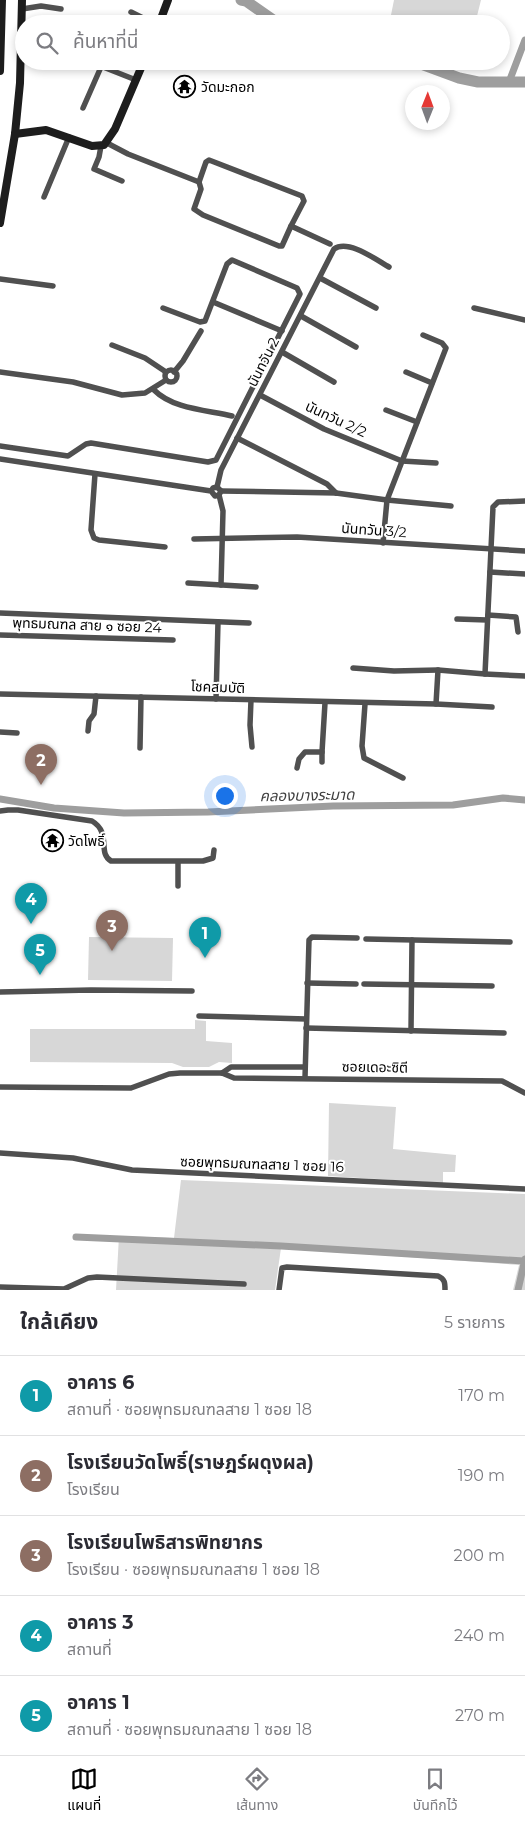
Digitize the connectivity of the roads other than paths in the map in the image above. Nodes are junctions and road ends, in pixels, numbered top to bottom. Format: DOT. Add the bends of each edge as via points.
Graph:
graph roads {
  1 [pos="2,0"];
  2 [pos="168,0"];
  3 [pos="22,4"];
  4 [pos="61,9"];
  5 [pos="132,12"];
  6 [pos="138,15"];
  7 [pos="161,15"];
  8 [pos="1,49"];
  9 [pos="20,70"];
  10 [pos="100,70"];
  11 [pos="109,70"];
  12 [pos="140,70"];
  13 [pos="0,71"];
  14 [pos="136,80"];
  15 [pos="83,108"];
  16 [pos="15,134"];
  17 [pos="69,137"];
  18 [pos="104,144"];
  19 [pos="122,181"];
  20 [pos="199,182"];
  21 [pos="44,197"];
  22 [pos="0,223"];
  23 [pos="291,226"];
  24 [pos="332,247"];
  25 [pos="390,267"];
  26 [pos="320,278"];
  27 [pos="0,279"];
  28 [pos="53,286"];
  29 [pos="213,302"];
  30 [pos="163,308"];
  31 [pos="376,308"];
  32 [pos="474,308"];
  33 [pos="301,316"];
  34 [pos="525,320"];
  35 [pos="201,331"];
  36 [pos="282,332"];
  37 [pos="423,335"];
  38 [pos="112,345"];
  39 [pos="356,347"];
  40 [pos="282,352"];
  41 [pos="0,372"];
  42 [pos="166,372"];
  43 [pos="174,372"];
  44 [pos="406,372"];
  45 [pos="166,380"];
  46 [pos="334,382"];
  47 [pos="432,383"];
  48 [pos="154,390"];
  49 [pos="260,395"];
  50 [pos="386,410"];
  51 [pos="232,416"];
  52 [pos="417,422"];
  53 [pos="237,438"];
  54 [pos="0,446"];
  55 [pos="0,459"];
  56 [pos="402,461"];
  57 [pos="436,463"];
  58 [pos="95,474"];
  59 [pos="217,491"];
  60 [pos="336,493"];
  61 [pos="387,500"];
  62 [pos="525,501"];
  63 [pos="451,506"];
  64 [pos="222,538"];
  65 [pos="194,539"];
  66 [pos="383,543"];
  67 [pos="165,547"];
  68 [pos="492,549"];
  69 [pos="525,551"];
  70 [pos="490,572"];
  71 [pos="525,574"];
  72 [pos="188,583"];
  73 [pos="221,586"];
  74 [pos="256,587"];
  75 [pos="0,613"];
  76 [pos="488,618"];
  77 [pos="457,620"];
  78 [pos="218,622"];
  79 [pos="249,623"];
  80 [pos="518,632"];
  81 [pos="0,635"];
  82 [pos="173,640"];
  83 [pos="353,668"];
  84 [pos="438,670"];
  85 [pos="485,674"];
  86 [pos="525,676"];
  87 [pos="0,694"];
  88 [pos="96,696"];
  89 [pos="141,697"];
  90 [pos="216,699"];
  91 [pos="251,700"];
  92 [pos="325,702"];
  93 [pos="364,704"];
  94 [pos="436,704"];
  95 [pos="492,707"];
  96 [pos="88,731"];
  97 [pos="0,732"];
  98 [pos="17,733"];
  99 [pos="252,747"];
  100 [pos="140,748"];
  101 [pos="322,752"];
  102 [pos="322,762"];
  103 [pos="297,768"];
  104 [pos="403,778"];
  105 [pos="0,812"];
  106 [pos="214,850"];
  107 [pos="178,862"];
  108 [pos="178,886"];
  109 [pos="357,938"];
  110 [pos="366,939"];
  111 [pos="412,940"];
  112 [pos="510,942"];
  113 [pos="307,983"];
  114 [pos="356,984"];
  115 [pos="364,984"];
  116 [pos="411,985"];
  117 [pos="492,986"];
  118 [pos="192,991"];
  119 [pos="0,992"];
  120 [pos="199,1016"];
  121 [pos="306,1018"];
  122 [pos="306,1028"];
  123 [pos="411,1031"];
  124 [pos="504,1033"];
  125 [pos="305,1067"];
  126 [pos="222,1073"];
  127 [pos="305,1078"];
  128 [pos="0,1087"];
  129 [pos="525,1093"];
  130 [pos="0,1153"];
  131 [pos="525,1189"];
  132 [pos="244,1284"];
  133 [pos="0,1287"];
  134 [pos="278,1290"];
  135 [pos="445,1290"];
  1 -- 8 [label="main road"];
  2 -- 7 [label="main road"];
  3 -- 4 [label="street"];
  5 -- 6 [label="street"];
  8 -- 13 [label="main road"];
  9 -- 16 [label="main road"];
  10 -- 15 [label="street"];
  11 -- 14 [label="street"];
  12 -- 14 [label="main road"];
  14 -- 18 [label="main road"];
  16 -- 17 [label="main road" via="46,130"];
  16 -- 22 [label="main road"];
  17 -- 18 [label="main road" via="92,146"];
  17 -- 21 [label="street"];
  18 -- 19 [label="street" via="94,169"];
  18 -- 20 [label="street"];
  20 -- 23 [label="street" via="201,189 195,204 196,212 279,246 282,246"];
  20 -- 23 [label="street" via="209,160 302,196 304,201"];
  23 -- 24 [label="street"];
  24 -- 25 [label="street" via="352,247"];
  24 -- 26 [label="street, นันทวัน 2"];
  26 -- 31 [label="street"];
  26 -- 33 [label="street, นันทวัน 2"];
  27 -- 28 [label="street"];
  29 -- 30 [label="street" via="203,322"];
  29 -- 36 [label="street"];
  29 -- 36 [label="street" via="228,264 236,261 299,291 300,296"];
  32 -- 34 [label="street"];
  33 -- 39 [label="street"];
  33 -- 40 [label="street, นันทวัน 2"];
  35 -- 43 [label="street"];
  36 -- 54 [label="street" via="218,458 213,462 91,443 68,456"];
  37 -- 47 [label="street" via="445,346"];
  38 -- 42 [label="street" via="145,358"];
  40 -- 46 [label="street"];
  40 -- 49 [label="street, นันทวัน 2"];
  41 -- 48 [label="street" via="73,382 122,395"];
  42 -- 43 [label="street"];
  42 -- 45 [label="street"];
  43 -- 45 [label="street" via="175,380"];
  44 -- 47 [label="street"];
  45 -- 48 [label="street"];
  47 -- 52 [label="street"];
  48 -- 51 [label="street" via="176,404"];
  49 -- 53 [label="street, นันทวัน 2"];
  49 -- 56 [label="street, นันทวัน 2/2" via="324,429"];
  50 -- 52 [label="street"];
  52 -- 56 [label="street"];
  53 -- 59 [label="street, นันทวัน 2" via="221,470"];
  53 -- 60 [label="street" via="327,484"];
  55 -- 58 [label="street"];
  56 -- 57 [label="street, นันทวัน 2/2"];
  56 -- 61 [label="street"];
  58 -- 59 [label="street"];
  58 -- 67 [label="street" via="91,530 94,538"];
  59 -- 60 [label="street"];
  59 -- 64 [label="street" via="223,511"];
  60 -- 61 [label="street"];
  61 -- 63 [label="street"];
  61 -- 66 [label="street"];
  62 -- 68 [label="street" via="495,504"];
  64 -- 65 [label="street, นันทวัน 3/2"];
  64 -- 66 [label="street, นันทวัน 3/2" via="276,537"];
  64 -- 73 [label="street"];
  66 -- 68 [label="street, นันทวัน 3/2"];
  68 -- 69 [label="street, นันทวัน 3/2"];
  68 -- 70 [label="street"];
  70 -- 71 [label="street"];
  70 -- 76 [label="street"];
  72 -- 73 [label="street"];
  73 -- 74 [label="street"];
  75 -- 78 [label="street"];
  76 -- 77 [label="street"];
  76 -- 80 [label="street" via="516,617"];
  76 -- 85 [label="street"];
  78 -- 79 [label="street"];
  78 -- 90 [label="street"];
  81 -- 82 [label="street, พุทธมณฑล สาย ๑ ซอย 24"];
  83 -- 84 [label="street"];
  84 -- 85 [label="street"];
  84 -- 94 [label="street"];
  85 -- 86 [label="street"];
  87 -- 88 [label="street, โชคสมบัติ"];
  88 -- 89 [label="street, โชคสมบัติ"];
  88 -- 96 [label="street"];
  89 -- 90 [label="street, โชคสมบัติ"];
  89 -- 100 [label="street"];
  90 -- 91 [label="street, โชคสมบัติ"];
  91 -- 92 [label="street, โชคสมบัติ"];
  91 -- 99 [label="street"];
  92 -- 93 [label="street, โชคสมบัติ"];
  92 -- 101 [label="street"];
  93 -- 94 [label="street, โชคสมบัติ"];
  93 -- 104 [label="street" via="364,758"];
  94 -- 95 [label="street, โชคสมบัติ"];
  97 -- 98 [label="street"];
  101 -- 102 [label="street"];
  101 -- 103 [label="street" via="305,752"];
  105 -- 107 [label="street" via="18,810 92,821 102,829 106,858 111,861"];
  106 -- 107 [label="street" via="210,860"];
  107 -- 108 [label="street"];
  109 -- 113 [label="street" via="310,938"];
  110 -- 111 [label="street"];
  111 -- 112 [label="street"];
  111 -- 116 [label="street"];
  113 -- 114 [label="street"];
  113 -- 121 [label="street"];
  115 -- 116 [label="street"];
  116 -- 117 [label="street"];
  116 -- 123 [label="street"];
  118 -- 119 [label="street"];
  120 -- 121 [label="street"];
  121 -- 122 [label="street"];
  122 -- 123 [label="street"];
  122 -- 125 [label="street"];
  123 -- 124 [label="street"];
  125 -- 126 [label="street, ซอยเดอะซิตี" via="230,1067"];
  125 -- 127 [label="street"];
  126 -- 127 [label="street, ซอยเดอะซิตี" via="234,1078"];
  126 -- 128 [label="street, ซอยเดอะซิตี" via="169,1074 131,1088"];
  127 -- 129 [label="street, ซอยเดอะซิตี" via="502,1081"];
  130 -- 131 [label="street, ซอยพุทธมณฑลสาย 1 ซอย 16" via="72,1158 132,1170"];
  132 -- 133 [label="street" via="97,1277 64,1289"];
  134 -- 135 [label="street" via="282,1268 287,1267 438,1276 445,1282"];
}
